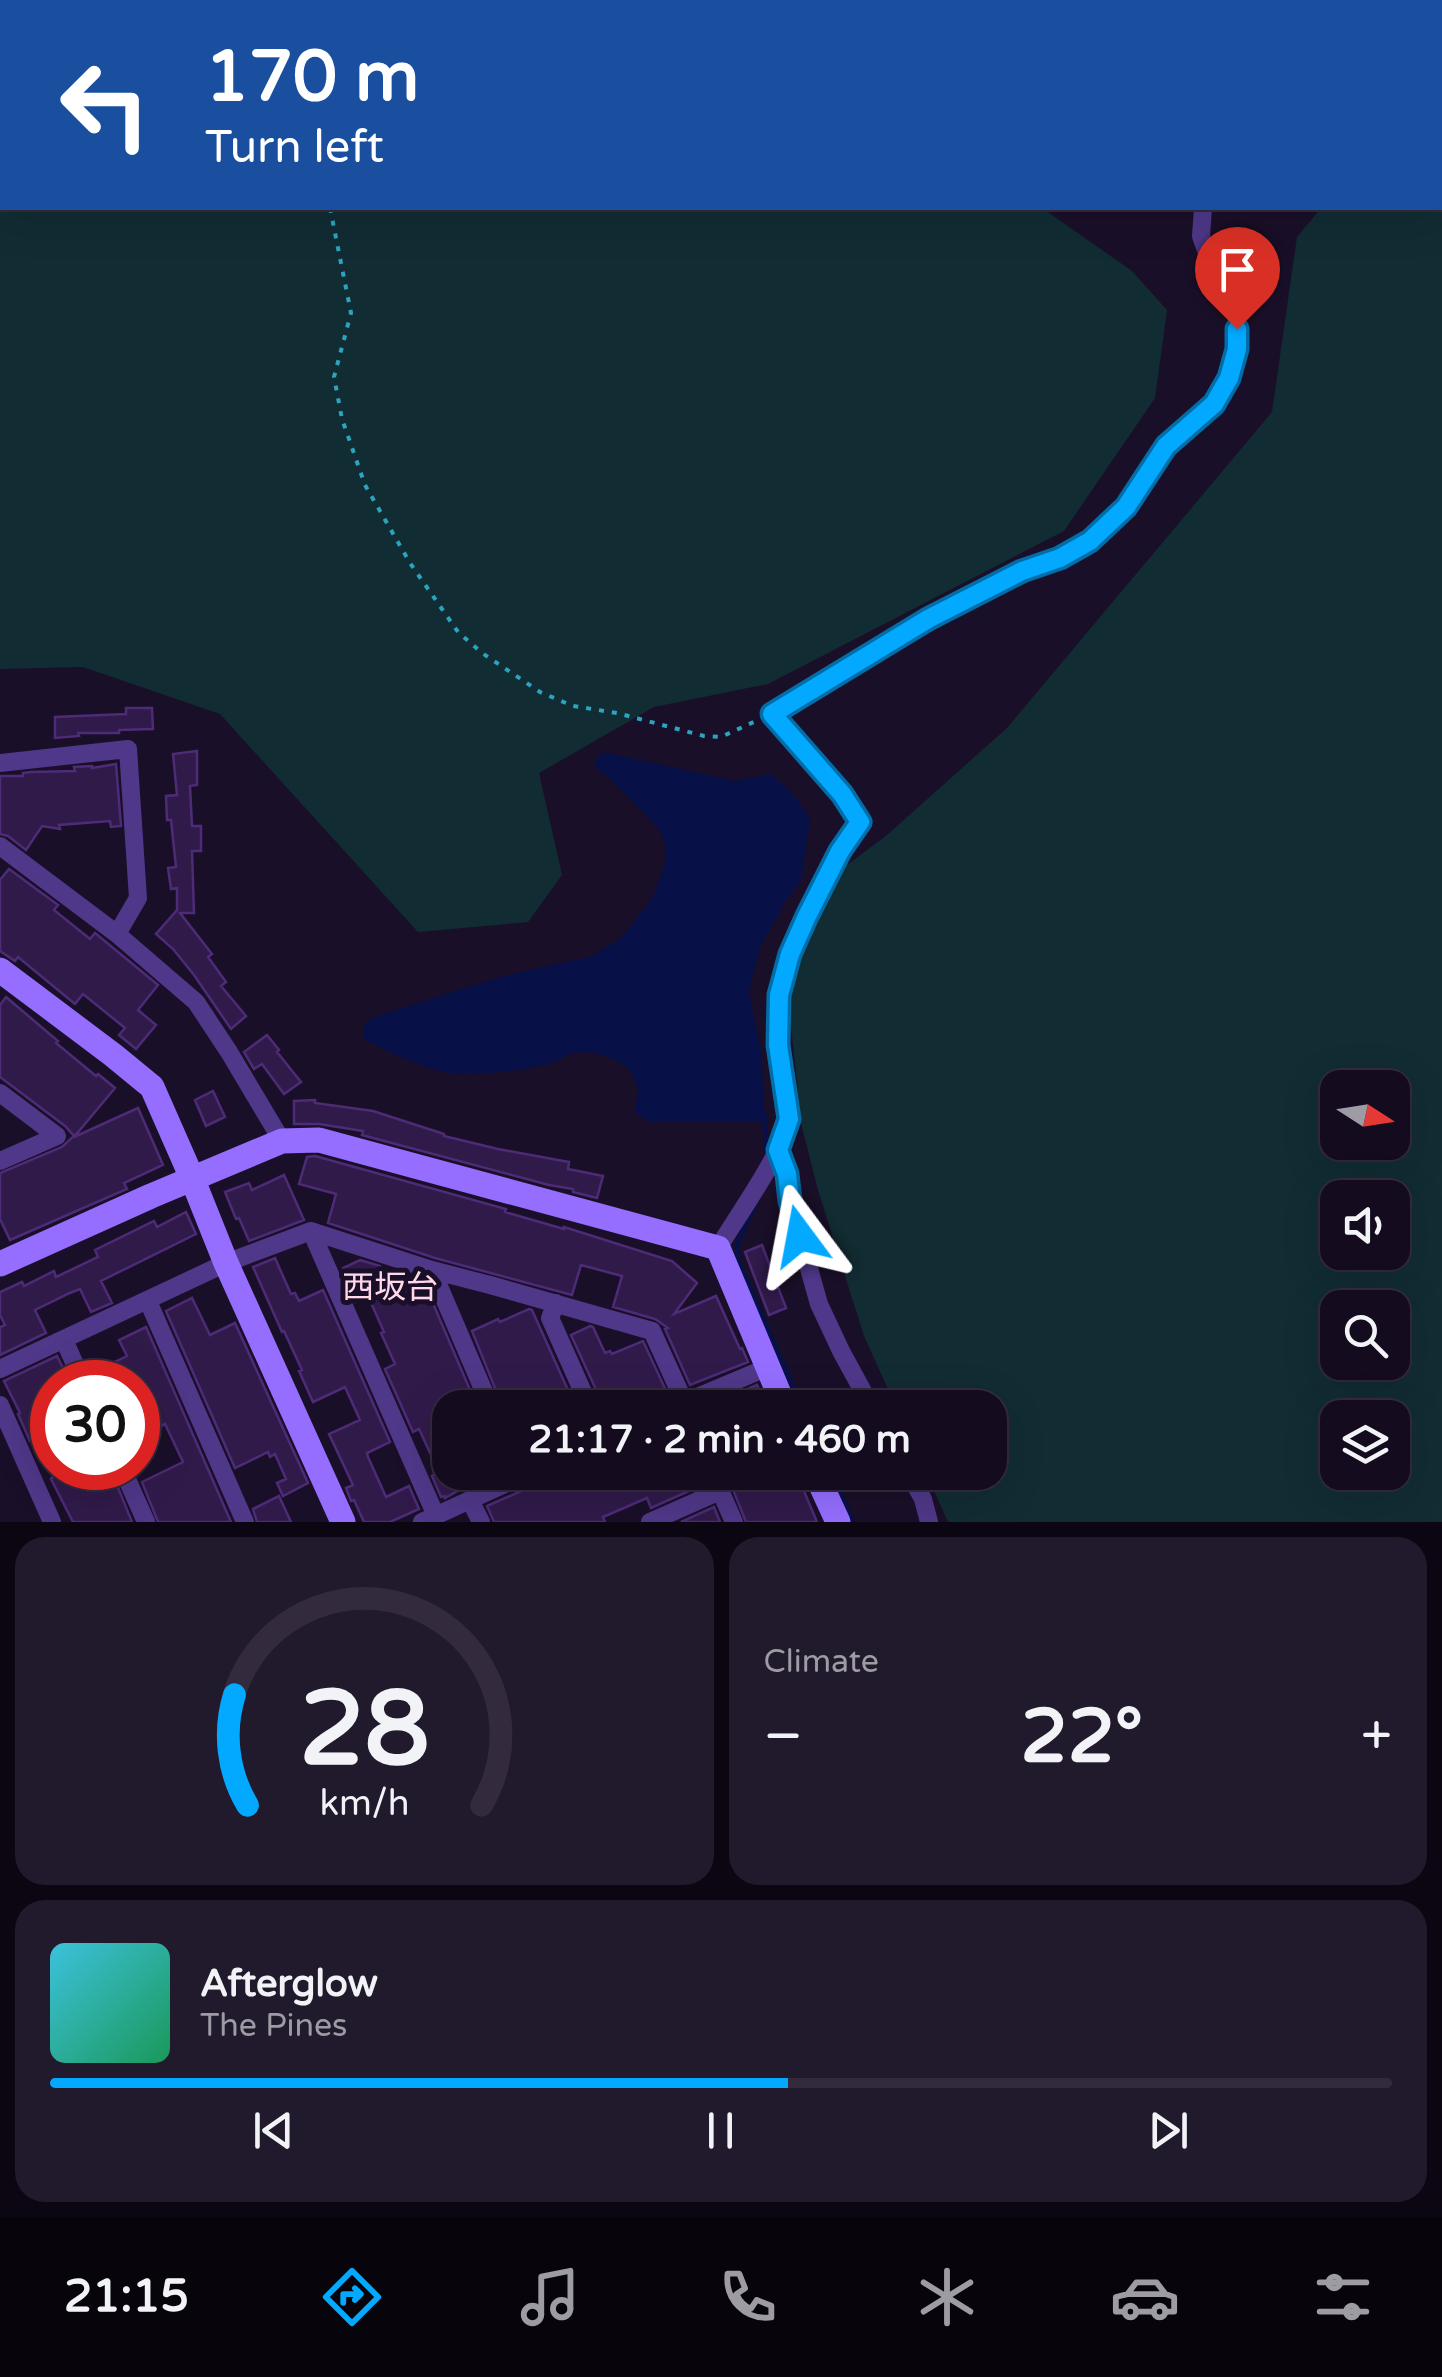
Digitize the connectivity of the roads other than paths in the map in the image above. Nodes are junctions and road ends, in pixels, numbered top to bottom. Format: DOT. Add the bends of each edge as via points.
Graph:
graph roads {
  1 [pos="1203,210"];
  2 [pos="0,763"];
  3 [pos="0,846"];
  4 [pos="117,934"];
  5 [pos="0,970"];
  6 [pos="0,1093"];
  7 [pos="282,1141"];
  8 [pos="778,1150"];
  9 [pos="0,1160"];
  10 [pos="192,1178"];
  11 [pos="312,1231"];
  12 [pos="718,1248"];
  13 [pos="1,1262"];
  14 [pos="226,1263"];
  15 [pos="432,1270"];
  16 [pos="148,1301"];
  17 [pos="556,1303"];
  18 [pos="64,1340"];
  19 [pos="74,1360"];
  20 [pos="766,1368"];
  21 [pos="0,1369"];
  22 [pos="483,1390"];
  23 [pos="582,1390"];
  24 [pos="675,1390"];
  25 [pos="717,1390"];
  26 [pos="776,1390"];
  27 [pos="862,1390"];
  28 [pos="0,1405"];
  29 [pos="132,1490"];
  30 [pos="491,1490"];
  31 [pos="823,1490"];
  32 [pos="918,1490"];
  33 [pos="720,1492"];
  34 [pos="470,1500"];
  35 [pos="429,1519"];
  36 [pos="52,1522"];
  37 [pos="146,1522"];
  38 [pos="245,1522"];
  39 [pos="343,1522"];
  40 [pos="481,1522"];
  41 [pos="650,1522"];
  42 [pos="734,1522"];
  43 [pos="838,1522"];
  44 [pos="929,1522"];
  1 -- 8 [label="street" via="1207,254 1237,309 1237,349 1214,404 1166,446 1126,507 1090,541 928,619 772,714 860,822 807,916 779,995 778,1045 789,1119"];
  2 -- 4 [label="street" via="128,749 138,898"];
  3 -- 4 [label="street"];
  4 -- 7 [label="street" via="196,1002"];
  5 -- 10 [label="street" via="152,1087"];
  6 -- 9 [label="street" via="57,1136"];
  7 -- 10 [label="street"];
  7 -- 12 [label="street" via="319,1140"];
  8 -- 12 [label="street"];
  8 -- 27 [label="street" via="819,1304"];
  10 -- 13 [label="street"];
  10 -- 14 [label="street"];
  11 -- 14 [label="street"];
  11 -- 15 [label="street"];
  11 -- 35 [label="street"];
  12 -- 20 [label="street"];
  14 -- 16 [label="street"];
  14 -- 39 [label="street"];
  15 -- 17 [label="street"];
  15 -- 22 [label="street"];
  16 -- 18 [label="street"];
  16 -- 38 [label="street"];
  17 -- 23 [label="street" via="550,1318"];
  17 -- 24 [label="street" via="652,1331"];
  18 -- 19 [label="street"];
  18 -- 21 [label="street"];
  20 -- 25 [label="street"];
  20 -- 26 [label="street"];
  28 -- 36 [label="street"];
  29 -- 37 [label="street"];
  30 -- 34 [label="street"];
  31 -- 43 [label="street"];
  32 -- 44 [label="street"];
  33 -- 41 [label="street"];
  33 -- 42 [label="street"];
  34 -- 35 [label="street"];
  34 -- 40 [label="street"];
}
